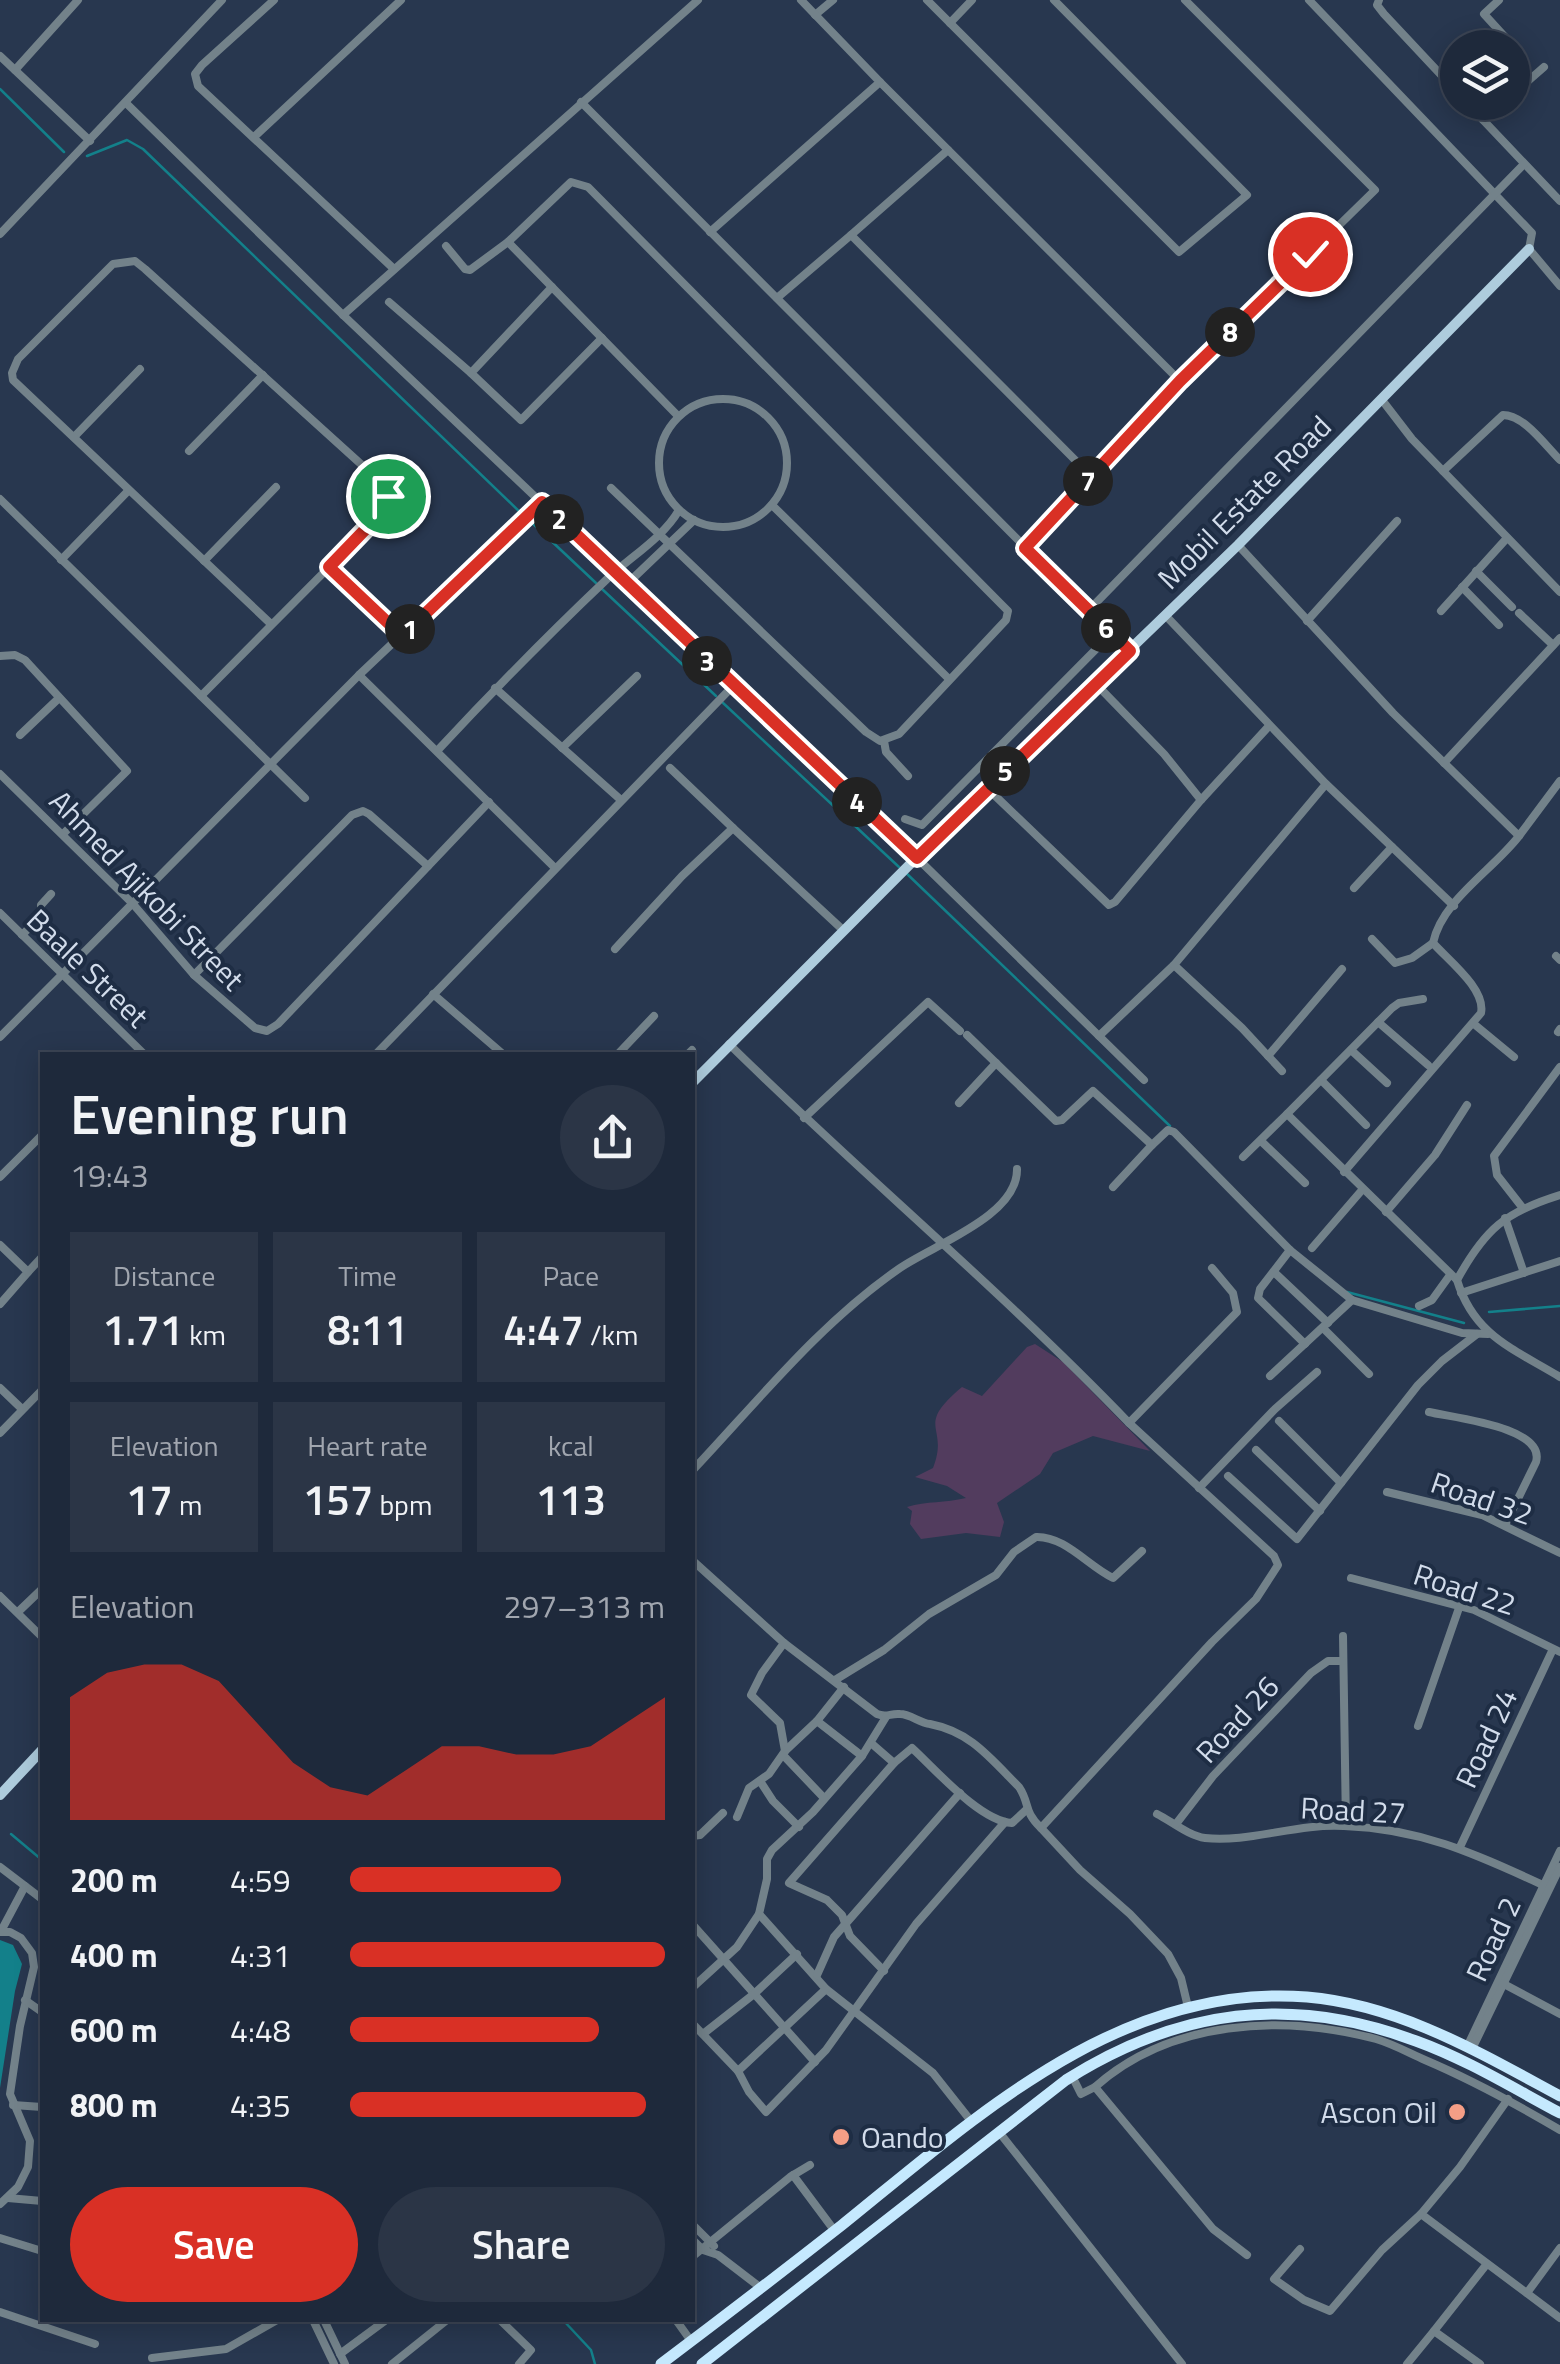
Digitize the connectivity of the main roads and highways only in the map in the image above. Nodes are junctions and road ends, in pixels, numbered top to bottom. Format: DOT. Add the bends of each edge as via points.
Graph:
graph roads {
  1 [pos="1529,249"];
  2 [pos="695,1079"];
  3 [pos="40,1752"];
  4 [pos="0,1795"];
  5 [pos="1043,2073"];
  6 [pos="1054,2088"];
  7 [pos="1560,2096"];
  8 [pos="1560,2113"];
  9 [pos="661,2364"];
  10 [pos="702,2364"];
  1 -- 2 [label="main road, Mobil Estate Road" via="1238,546"];
  3 -- 4 [label="main road"];
  5 -- 6 [label="highway"];
  5 -- 7 [label="highway" via="1118,2031 1188,2006 1255,1997 1320,1999 1404,2018"];
  5 -- 9 [label="highway" via="971,2121"];
  6 -- 8 [label="highway" via="1124,2046 1179,2026 1238,2014 1305,2014 1416,2040"];
  6 -- 10 [label="highway"];
}
